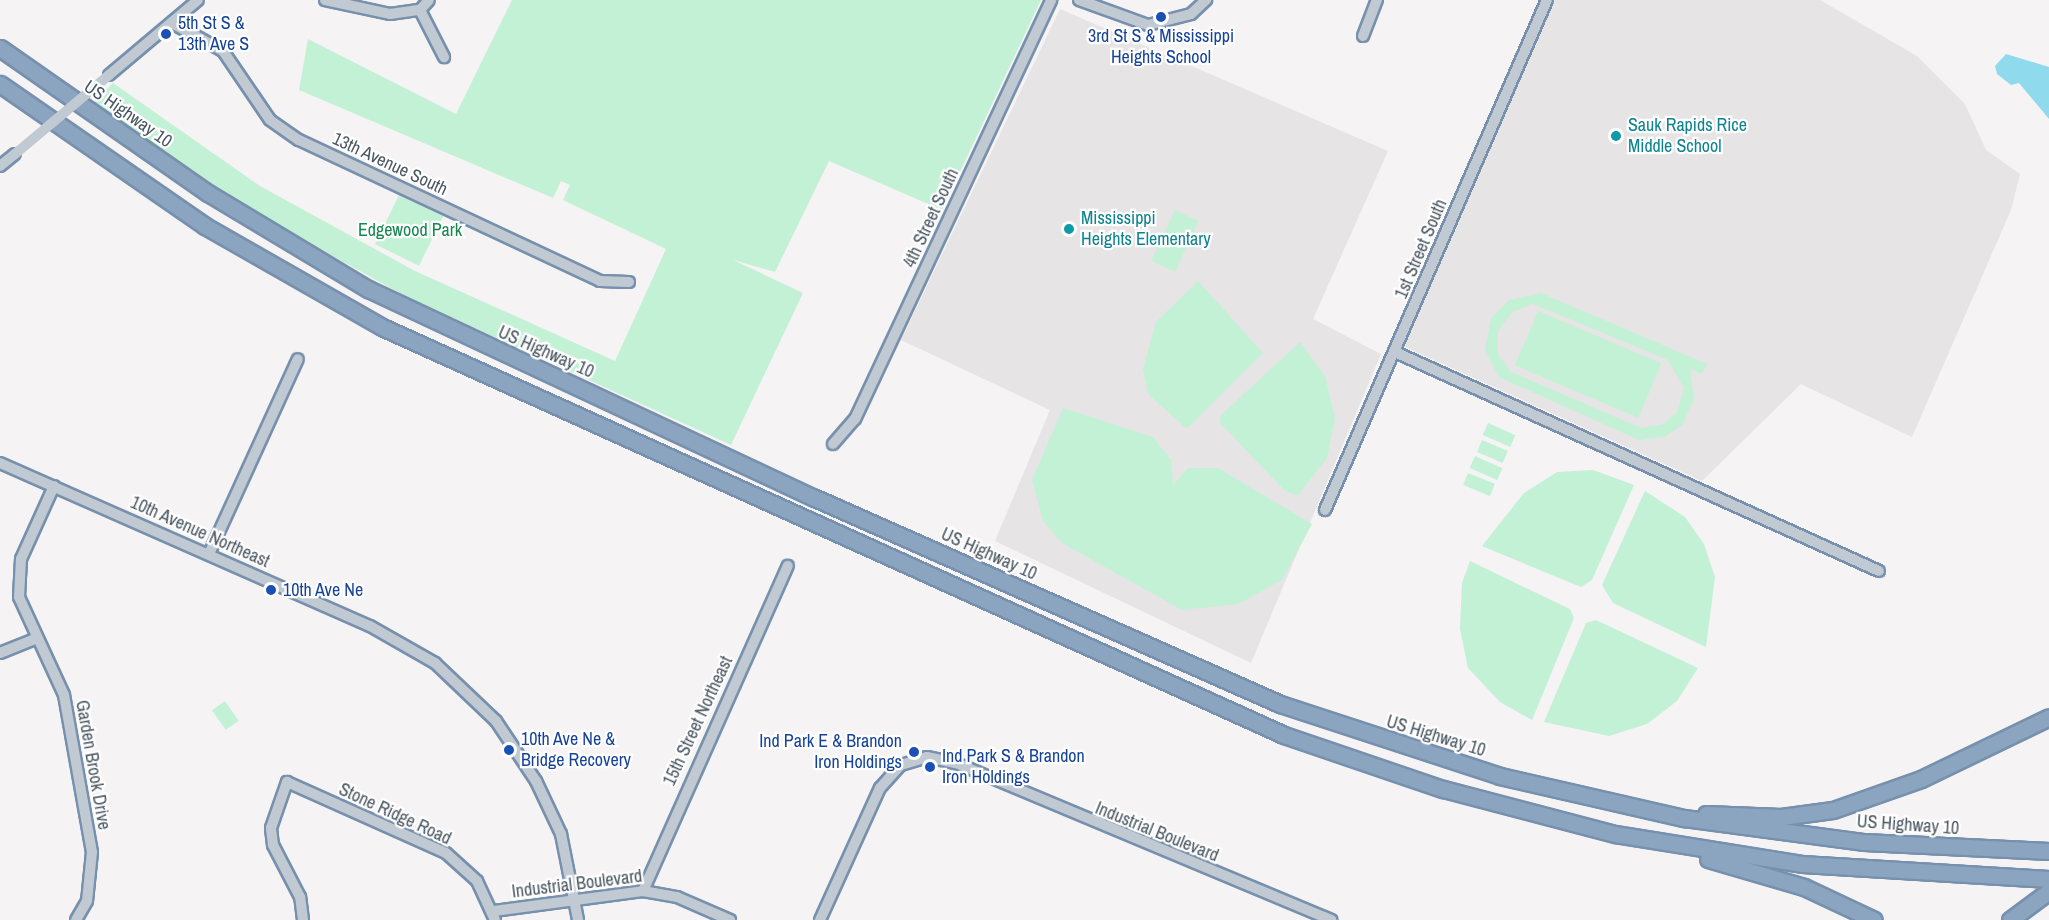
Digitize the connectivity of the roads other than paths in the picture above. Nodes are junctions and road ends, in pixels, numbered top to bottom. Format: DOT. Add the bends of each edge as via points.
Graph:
graph roads {
  1 [pos="198,0"];
  2 [pos="325,0"];
  3 [pos="429,0"];
  4 [pos="1051,0"];
  5 [pos="1079,0"];
  6 [pos="1206,0"];
  7 [pos="1377,0"];
  8 [pos="1544,1"];
  9 [pos="420,9"];
  10 [pos="172,23"];
  11 [pos="1363,36"];
  12 [pos="0,43"];
  13 [pos="0,48"];
  14 [pos="444,57"];
  15 [pos="41,78"];
  16 [pos="3,86"];
  17 [pos="0,166"];
  18 [pos="629,282"];
  19 [pos="1395,352"];
  20 [pos="298,359"];
  21 [pos="833,444"];
  22 [pos="0,462"];
  23 [pos="54,486"];
  24 [pos="1325,510"];
  25 [pos="209,554"];
  26 [pos="788,566"];
  27 [pos="1879,571"];
  28 [pos="35,639"];
  29 [pos="0,653"];
  30 [pos="2049,717"];
  31 [pos="1684,818"];
  32 [pos="1615,834"];
  33 [pos="2049,851"];
  34 [pos="2049,879"];
  35 [pos="643,891"];
  36 [pos="2049,891"];
  37 [pos="577,898"];
  38 [pos="494,916"];
  39 [pos="76,920"];
  40 [pos="303,920"];
  41 [pos="578,920"];
  42 [pos="730,920"];
  43 [pos="820,920"];
  44 [pos="1331,920"];
  45 [pos="1874,920"];
  46 [pos="2010,920"];
  1 -- 10 [label="street"];
  2 -- 9 [label="street" via="379,14"];
  3 -- 9 [label="street"];
  4 -- 21 [label="street, 4th Street South" via="855,418"];
  5 -- 6 [label="street" via="1138,25 1160,25 1191,14"];
  7 -- 11 [label="street"];
  8 -- 19 [label="street, 1st Street South"];
  9 -- 14 [label="street"];
  10 -- 17 [label="street, bridge"];
  10 -- 18 [label="street, 13th Avenue South" via="223,51 270,120 299,140 600,281"];
  12 -- 15 [label="highway"];
  13 -- 15 [label="highway, US Highway 10"];
  15 -- 31 [label="highway, US Highway 10" via="208,193 350,280 815,498 1325,721 1500,776"];
  16 -- 32 [label="highway" via="241,248 382,327 1056,636 1332,753 1495,804"];
  19 -- 24 [label="street, 1st Street South"];
  19 -- 27 [label="street"];
  20 -- 25 [label="street"];
  22 -- 23 [label="street, 10th Avenue Northeast"];
  23 -- 25 [label="street, 10th Avenue Northeast"];
  23 -- 28 [label="street, Garden Brook Drive" via="18,574 19,597"];
  25 -- 37 [label="street, 10th Avenue Northeast" via="393,637 455,679 496,720 530,770 561,834"];
  26 -- 35 [label="street, 15th Street Northeast"];
  28 -- 29 [label="street"];
  28 -- 39 [label="street, Garden Brook Drive" via="64,695 92,852 87,901"];
  30 -- 31 [label="highway" via="1921,779 1833,810 1782,817 1709,814"];
  31 -- 33 [label="highway, US Highway 10" via="1864,842"];
  32 -- 34 [label="highway" via="1802,864"];
  32 -- 45 [label="highway" via="1804,887"];
  35 -- 37 [label="street, Industrial Boulevard"];
  35 -- 42 [label="street, Industrial Boulevard" via="676,897"];
  36 -- 46 [label="highway"];
  37 -- 38 [label="street, Industrial Boulevard"];
  37 -- 41 [label="street, 10th Avenue Northeast"];
  38 -- 40 [label="street, Stone Ridge Road" via="477,881 446,853 287,783 271,828 273,845 300,897"];
  43 -- 44 [label="street, Industrial Boulevard" via="880,788 901,765 927,757 956,763"];
}
